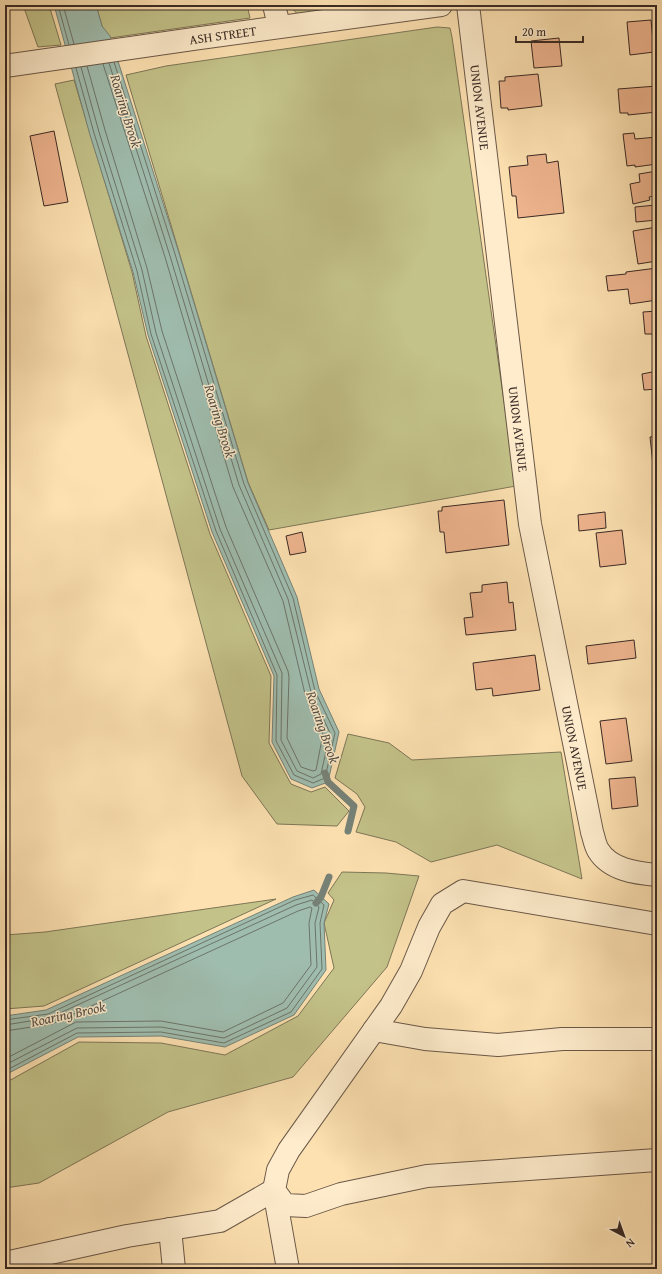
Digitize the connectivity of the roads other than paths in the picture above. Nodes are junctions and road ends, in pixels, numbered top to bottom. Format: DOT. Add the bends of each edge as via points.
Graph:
graph roads {
  1 [pos="274,5"];
  2 [pos="441,5"];
  3 [pos="468,5"];
  4 [pos="279,26"];
  5 [pos="5,66"];
  6 [pos="657,875"];
  7 [pos="657,924"];
  8 [pos="374,1030"];
  9 [pos="657,1039"];
  10 [pos="657,1160"];
  11 [pos="274,1190"];
  12 [pos="170,1229"];
  13 [pos="5,1263"];
  14 [pos="174,1269"];
  15 [pos="288,1269"];
  1 -- 4 [label="street"];
  2 -- 4 [label="street, ASH STREET"];
  3 -- 6 [label="street, UNION AVENUE" via="530,524 592,832 598,849 606,860 624,869"];
  4 -- 5 [label="street, ASH STREET"];
  7 -- 8 [label="street" via="463,891 442,904 429,927 411,971"];
  8 -- 9 [label="street" via="425,1040 498,1045 562,1039"];
  8 -- 11 [label="street" via="289,1150 278,1170"];
  10 -- 11 [label="street" via="427,1176 341,1194 306,1206 285,1205"];
  11 -- 12 [label="street" via="220,1220"];
  11 -- 15 [label="street"];
  12 -- 13 [label="street"];
  12 -- 14 [label="street"];
}
